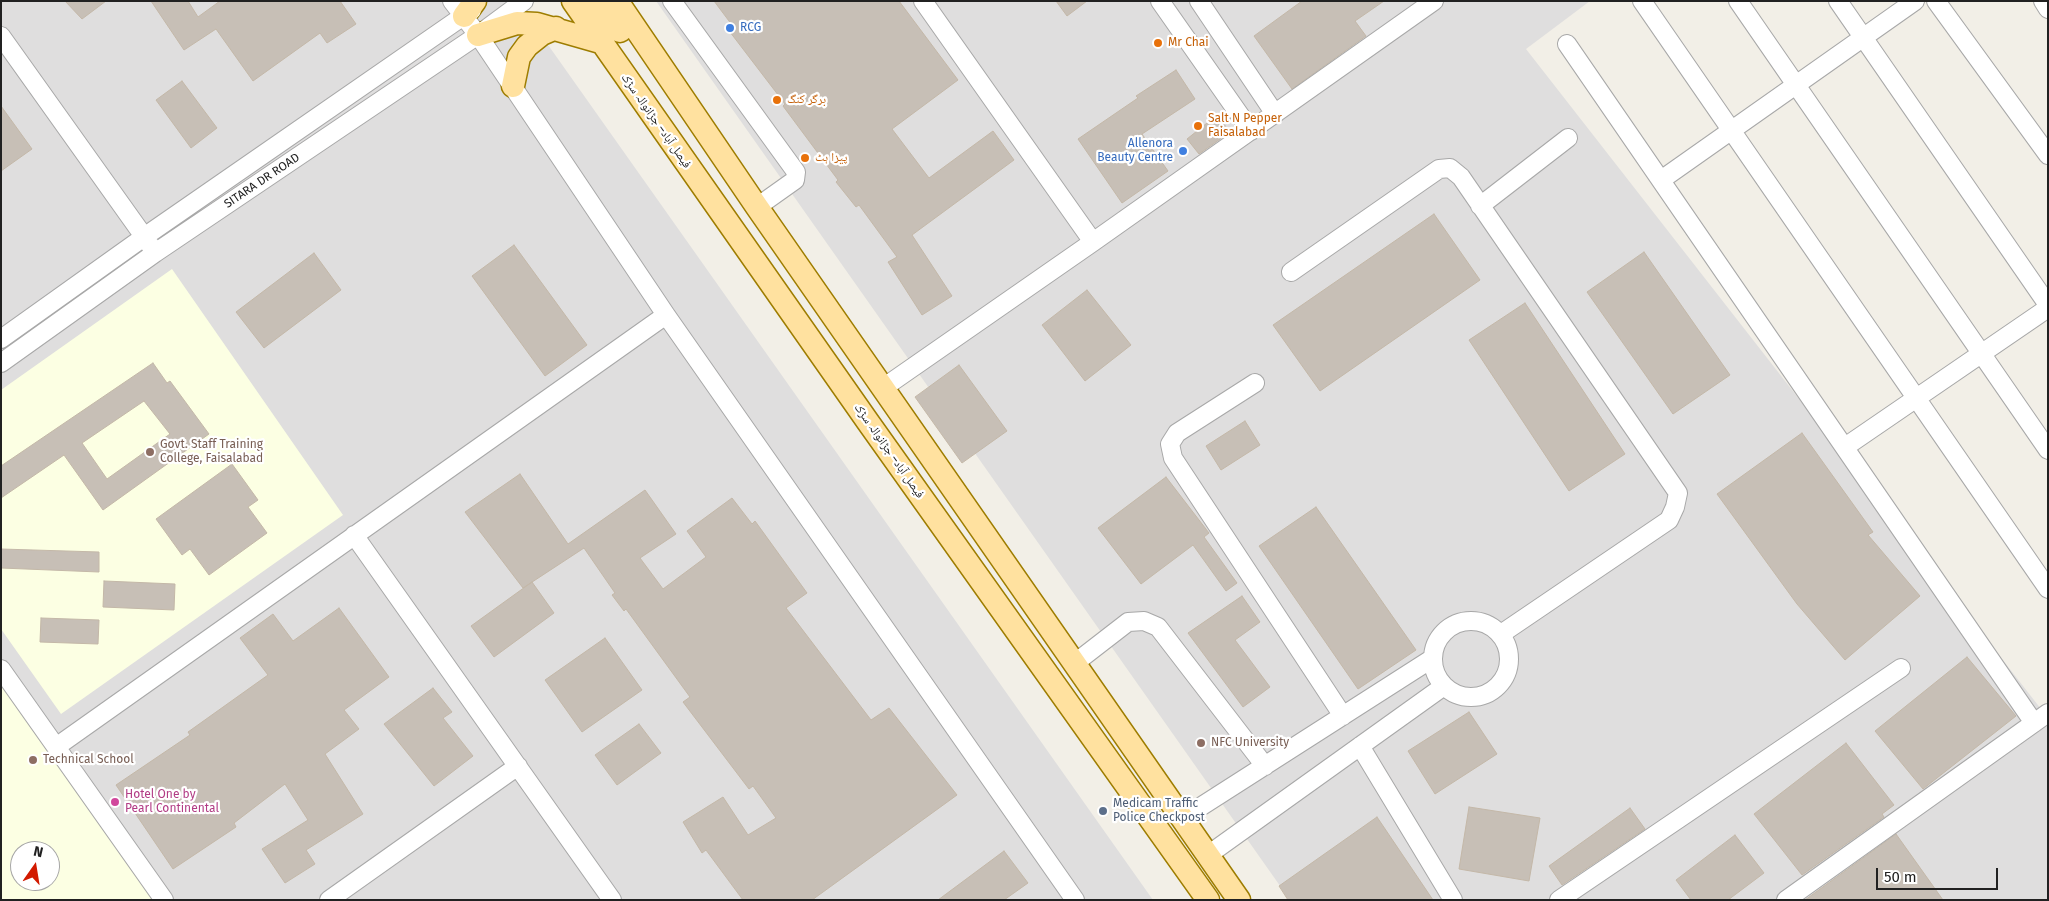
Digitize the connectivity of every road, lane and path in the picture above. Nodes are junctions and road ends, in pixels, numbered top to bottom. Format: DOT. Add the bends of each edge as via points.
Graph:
graph roads {
  1 [pos="486,1"];
  2 [pos="524,1"];
  3 [pos="573,1"];
  4 [pos="598,1"];
  5 [pos="617,1"];
  6 [pos="672,1"];
  7 [pos="923,1"];
  8 [pos="1160,1"];
  9 [pos="1199,1"];
  10 [pos="1434,1"];
  11 [pos="1642,1"];
  12 [pos="1738,1"];
  13 [pos="1838,1"];
  14 [pos="1915,1"];
  15 [pos="1936,1"];
  16 [pos="2042,1"];
  17 [pos="464,6"];
  18 [pos="2048,9"];
  19 [pos="556,28"];
  20 [pos="478,35"];
  21 [pos="1,36"];
  22 [pos="1863,38"];
  23 [pos="600,42"];
  24 [pos="1567,44"];
  25 [pos="1796,85"];
  26 [pos="513,86"];
  27 [pos="1274,114"];
  28 [pos="1731,130"];
  29 [pos="1250,131"];
  30 [pos="1568,138"];
  31 [pos="718,150"];
  32 [pos="2048,155"];
  33 [pos="1661,180"];
  34 [pos="1480,206"];
  35 [pos="757,207"];
  36 [pos="144,236"];
  37 [pos="1093,242"];
  38 [pos="155,253"];
  39 [pos="1291,272"];
  40 [pos="2048,306"];
  41 [pos="666,315"];
  42 [pos="1,339"];
  43 [pos="1981,354"];
  44 [pos="1,363"];
  45 [pos="1255,382"];
  46 [pos="882,388"];
  47 [pos="1916,398"];
  48 [pos="1845,447"];
  49 [pos="2048,450"];
  50 [pos="354,535"];
  51 [pos="2048,589"];
  52 [pos="1501,634"];
  53 [pos="1433,658"];
  54 [pos="1075,663"];
  55 [pos="1901,668"];
  56 [pos="1,669"];
  57 [pos="1444,686"];
  58 [pos="1343,716"];
  59 [pos="2041,718"];
  60 [pos="1360,746"];
  61 [pos="56,747"];
  62 [pos="518,766"];
  63 [pos="1264,766"];
  64 [pos="1183,818"];
  65 [pos="1208,854"];
  66 [pos="164,900"];
  67 [pos="329,900"];
  68 [pos="612,900"];
  69 [pos="1076,900"];
  70 [pos="1208,900"];
  71 [pos="1239,900"];
  72 [pos="1453,900"];
  73 [pos="1559,900"];
  74 [pos="1786,900"];
  1 -- 17 [label="street, SITARA DR ROAD"];
  2 -- 20 [label="street, SITARA DR ROAD"];
  3 -- 23 [label="main road, فیصل آباد– جڑانوالہ سڑک"];
  4 -- 31 [label="main road" via="667,97"];
  5 -- 31 [label="main road"];
  6 -- 35 [label="street" via="796,172 795,180"];
  7 -- 37 [label="street"];
  8 -- 29 [label="street"];
  9 -- 27 [label="street"];
  10 -- 27 [label="street"];
  11 -- 28 [label="street"];
  12 -- 25 [label="street"];
  13 -- 22 [label="street"];
  14 -- 22 [label="street"];
  15 -- 32 [label="street"];
  16 -- 18 [label="street"];
  17 -- 20 [label="street"];
  17 -- 36 [label="street, SITARA DR ROAD"];
  19 -- 20 [label="main road" via="517,23"];
  19 -- 23 [label="main road"];
  19 -- 26 [label="main road" via="542,34 518,58"];
  20 -- 26 [label="street"];
  20 -- 38 [label="street, SITARA DR ROAD"];
  21 -- 36 [label="street"];
  22 -- 25 [label="street"];
  22 -- 40 [label="street"];
  23 -- 70 [label="main road, فیصل آباد– جڑانوالہ سڑک"];
  24 -- 33 [label="street"];
  25 -- 28 [label="street"];
  25 -- 43 [label="street"];
  26 -- 41 [label="street"];
  27 -- 29 [label="street"];
  28 -- 33 [label="street"];
  28 -- 47 [label="street"];
  29 -- 37 [label="street"];
  30 -- 34 [label="street"];
  31 -- 35 [label="main road"];
  33 -- 48 [label="street"];
  34 -- 39 [label="street" via="1461,177 1450,168 1440,169"];
  34 -- 52 [label="street" via="1678,493 1669,520"];
  35 -- 46 [label="main road"];
  36 -- 38 [label="street"];
  36 -- 42 [label="street, SITARA DR ROAD"];
  37 -- 46 [label="street"];
  38 -- 44 [label="street, SITARA DR ROAD"];
  40 -- 43 [label="street"];
  41 -- 50 [label="street"];
  41 -- 69 [label="street"];
  43 -- 47 [label="street"];
  43 -- 49 [label="street"];
  45 -- 58 [label="street" via="1177,433 1170,444 1173,458"];
  46 -- 54 [label="main road"];
  47 -- 48 [label="street"];
  47 -- 51 [label="street"];
  48 -- 59 [label="street"];
  50 -- 61 [label="street"];
  50 -- 62 [label="street"];
  52 -- 53 [label="street" via="1486,623 1467,620 1450,627 1438,640"];
  52 -- 57 [label="street" via="1509,651 1508,671 1497,687 1480,696 1461,695"];
  53 -- 57 [label="street" via="1436,673"];
  53 -- 58 [label="street"];
  54 -- 63 [label="street" via="1128,622 1144,621 1158,627"];
  54 -- 64 [label="main road"];
  55 -- 73 [label="street"];
  56 -- 61 [label="street"];
  57 -- 60 [label="street"];
  58 -- 63 [label="street"];
  59 -- 74 [label="street"];
  60 -- 65 [label="street"];
  60 -- 72 [label="street"];
  61 -- 66 [label="street"];
  62 -- 67 [label="street"];
  62 -- 68 [label="street"];
  63 -- 64 [label="street"];
  64 -- 65 [label="main road"];
  65 -- 71 [label="main road"];
}
